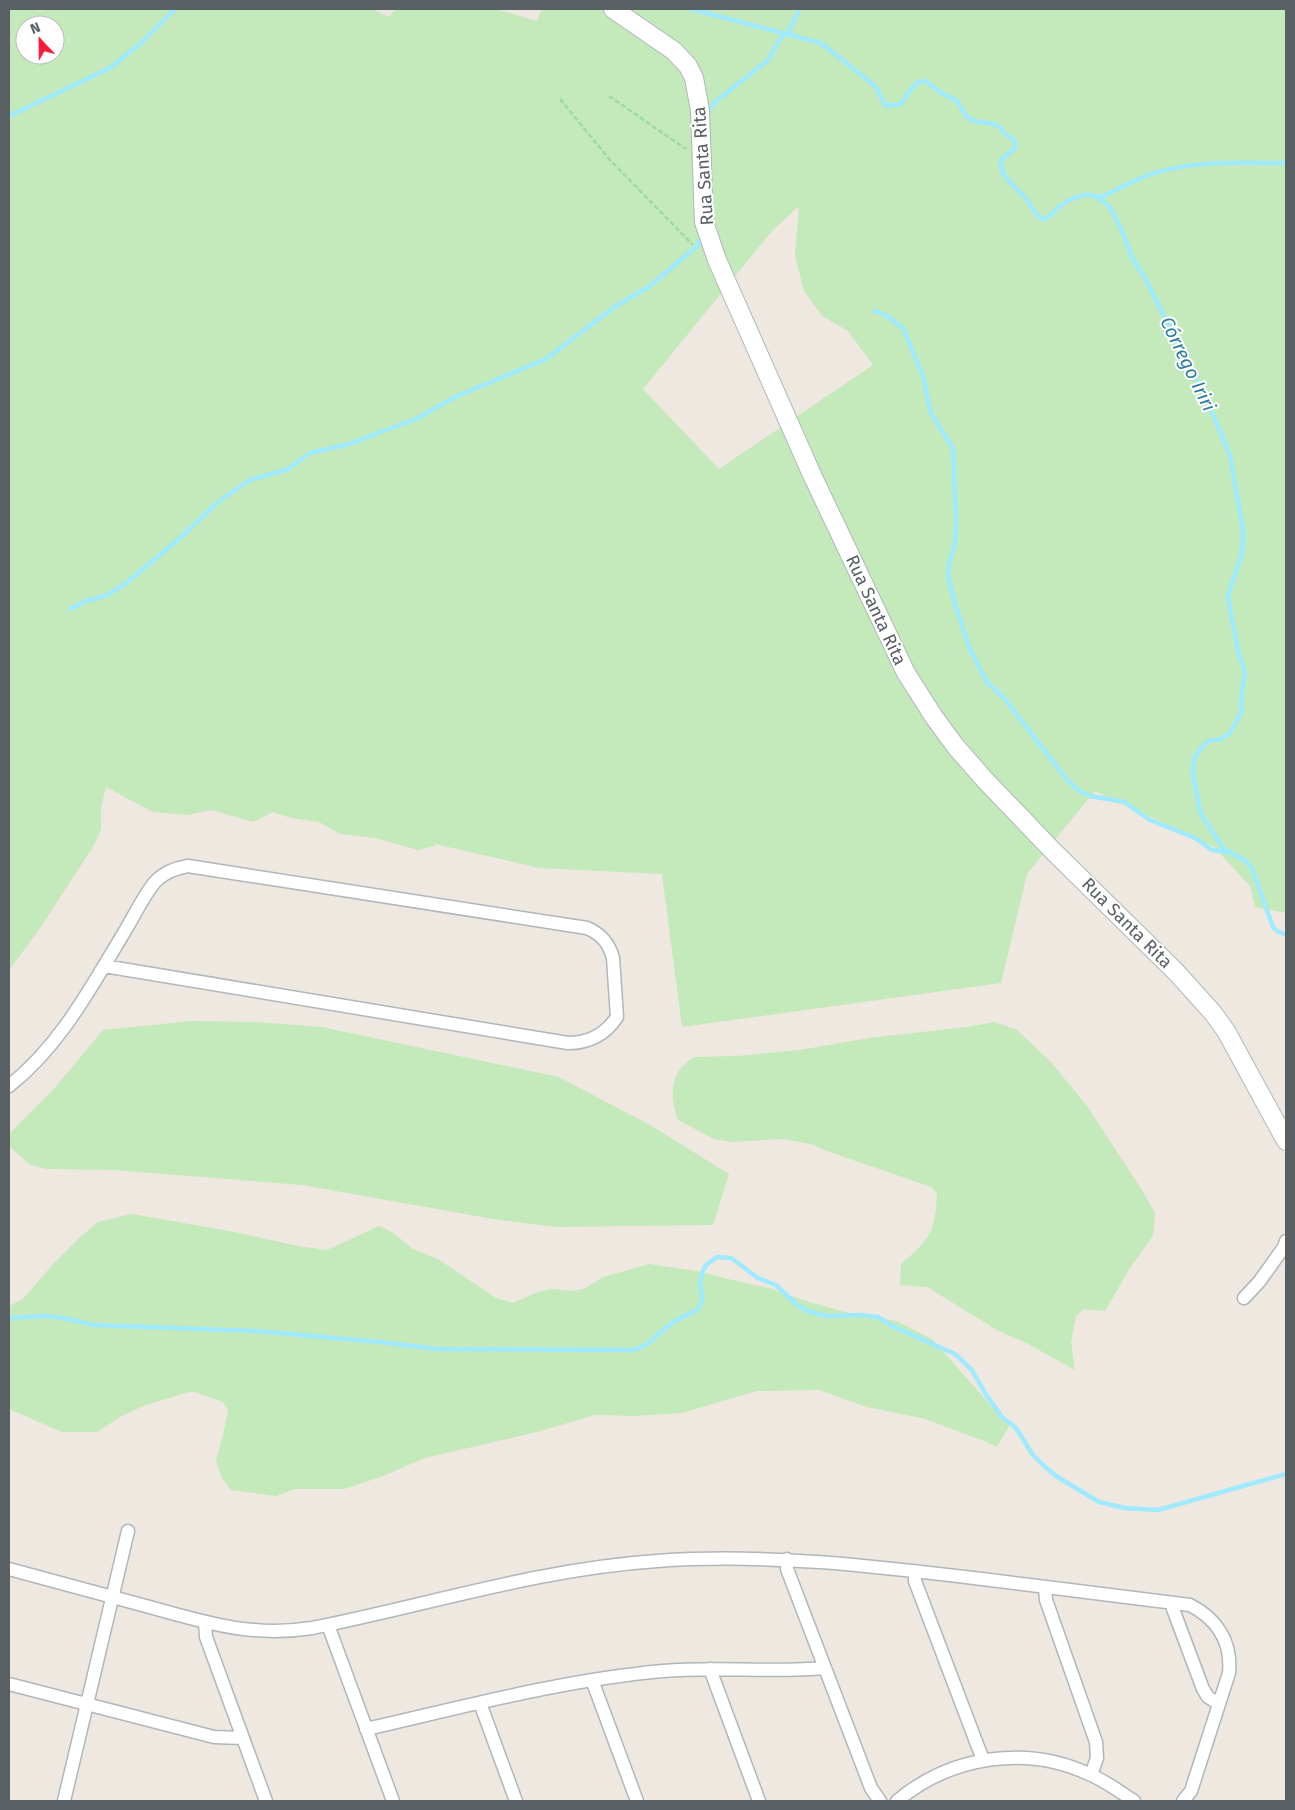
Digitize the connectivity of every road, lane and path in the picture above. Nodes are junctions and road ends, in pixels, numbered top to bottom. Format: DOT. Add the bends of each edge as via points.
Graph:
graph roads {
  1 [pos="613,9"];
  2 [pos="609,96"];
  3 [pos="560,99"];
  4 [pos="702,160"];
  5 [pos="717,260"];
  6 [pos="104,966"];
  7 [pos="9,1086"];
  8 [pos="1286,1141"];
  9 [pos="1286,1241"];
  10 [pos="1244,1298"];
  11 [pos="128,1530"];
  12 [pos="787,1559"];
  13 [pos="9,1569"];
  14 [pos="915,1571"];
  15 [pos="1045,1587"];
  16 [pos="112,1597"];
  17 [pos="1173,1603"];
  18 [pos="205,1622"];
  19 [pos="328,1625"];
  20 [pos="825,1668"];
  21 [pos="710,1669"];
  22 [pos="592,1680"];
  23 [pos="9,1684"];
  24 [pos="480,1703"];
  25 [pos="87,1704"];
  26 [pos="1219,1704"];
  27 [pos="366,1729"];
  28 [pos="243,1738"];
  29 [pos="983,1760"];
  30 [pos="1091,1775"];
  31 [pos="64,1801"];
  32 [pos="266,1801"];
  33 [pos="392,1801"];
  34 [pos="516,1801"];
  35 [pos="637,1801"];
  36 [pos="759,1801"];
  37 [pos="880,1801"];
  38 [pos="897,1801"];
  39 [pos="1134,1801"];
  40 [pos="1183,1801"];
  1 -- 4 [label="street, Rua Santa Rita" via="674,51 688,66 697,88"];
  2 -- 4 [label="path"];
  3 -- 5 [label="path" via="610,160 704,256"];
  4 -- 5 [label="street, Rua Santa Rita" via="704,222"];
  5 -- 8 [label="street, Rua Santa Rita" via="813,476 906,673 934,717 986,780 1053,851 1199,996 1226,1031"];
  6 -- 6 [label="street" via="156,881 171,871 188,866 586,928 601,936 613,958 616,1017 599,1036 584,1042 568,1043"];
  6 -- 7 [label="street" via="63,1032"];
  9 -- 10 [label="street" via="1259,1282"];
  11 -- 16 [label="street"];
  12 -- 14 [label="street"];
  12 -- 19 [label="street" via="700,1558 557,1573"];
  12 -- 20 [label="street" via="787,1569"];
  13 -- 16 [label="street"];
  14 -- 15 [label="street"];
  14 -- 29 [label="street" via="915,1581"];
  15 -- 17 [label="street"];
  15 -- 30 [label="street" via="1046,1600 1096,1742 1097,1758"];
  16 -- 18 [label="street"];
  16 -- 25 [label="street"];
  17 -- 26 [label="street" via="1203,1689"];
  17 -- 26 [label="street" via="1200,1610 1224,1636 1230,1663"];
  18 -- 19 [label="street" via="260,1632 296,1631"];
  18 -- 28 [label="street" via="206,1637"];
  19 -- 27 [label="street"];
  20 -- 21 [label="street" via="798,1671"];
  20 -- 37 [label="street"];
  21 -- 22 [label="street"];
  21 -- 36 [label="street"];
  22 -- 24 [label="street"];
  22 -- 35 [label="street"];
  23 -- 25 [label="street"];
  24 -- 27 [label="street"];
  24 -- 34 [label="street"];
  25 -- 28 [label="street" via="214,1737"];
  25 -- 31 [label="street"];
  26 -- 40 [label="street" via="1191,1791"];
  27 -- 33 [label="street"];
  28 -- 32 [label="street"];
  29 -- 30 [label="street" via="1031,1758 1058,1763"];
  29 -- 38 [label="street" via="938,1774"];
  30 -- 39 [label="street"];
}
